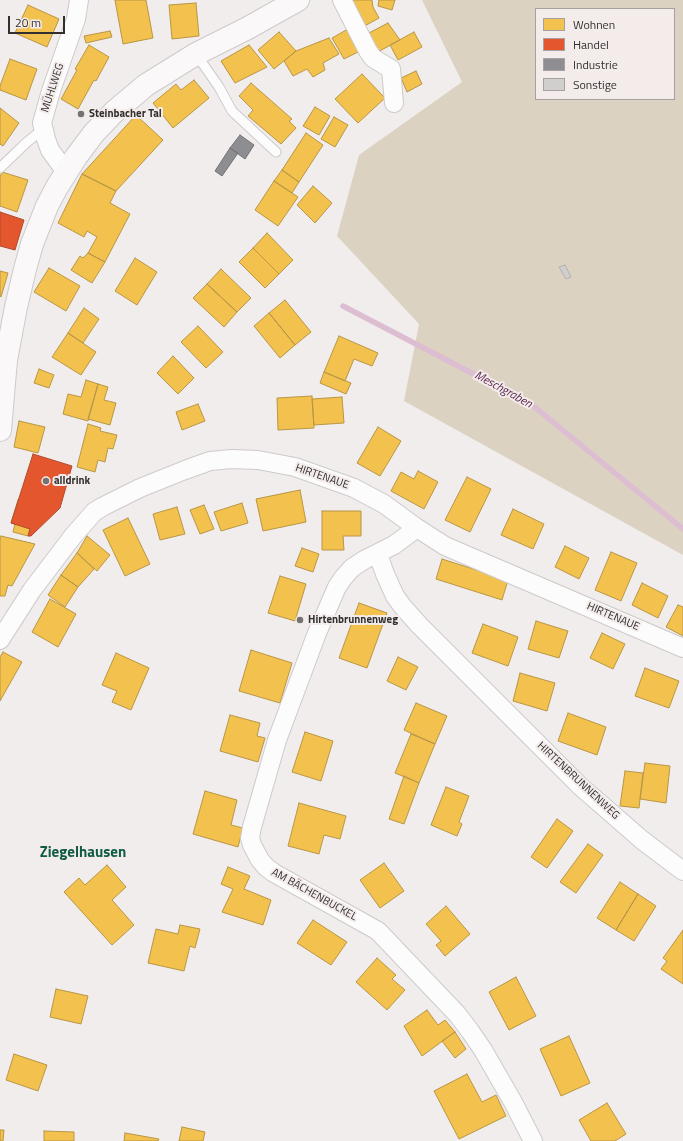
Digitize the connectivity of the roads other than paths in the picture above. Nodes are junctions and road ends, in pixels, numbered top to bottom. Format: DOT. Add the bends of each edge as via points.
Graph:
graph roads {
  1 [pos="79,0"];
  2 [pos="298,0"];
  3 [pos="342,0"];
  4 [pos="196,54"];
  5 [pos="394,103"];
  6 [pos="43,129"];
  7 [pos="276,152"];
  8 [pos="0,168"];
  9 [pos="66,172"];
  10 [pos="0,430"];
  11 [pos="417,528"];
  12 [pos="378,554"];
  13 [pos="0,640"];
  14 [pos="683,648"];
  15 [pos="683,870"];
  16 [pos="533,1141"];
  1 -- 6 [label="street, MÜHLWEG" via="76,19 45,109"];
  2 -- 4 [label="main road"];
  3 -- 5 [label="street" via="368,51 373,58 391,69"];
  4 -- 7 [label="lane" via="232,111"];
  4 -- 9 [label="main road" via="146,85 114,112 94,133"];
  6 -- 8 [label="lane"];
  6 -- 9 [label="street, MÜHLWEG" via="50,150"];
  9 -- 10 [label="main road" via="50,200 25,269 6,360"];
  11 -- 12 [label="street, AM BÄCHENBUCKEL"];
  11 -- 13 [label="street, HIRTENAUE" via="384,504 354,488 295,467 258,460 232,459 210,462 140,488 94,512 32,590"];
  11 -- 14 [label="street, HIRTENAUE" via="445,546"];
  12 -- 15 [label="street, HIRTENBRUNNENWEG" via="395,596 420,626 580,786 642,840"];
  12 -- 16 [label="street, AM BÄCHENBUCKEL" via="352,568 343,578 325,614 277,740 253,821 250,838 252,846 260,860 274,873 378,931 470,1031"];
}
